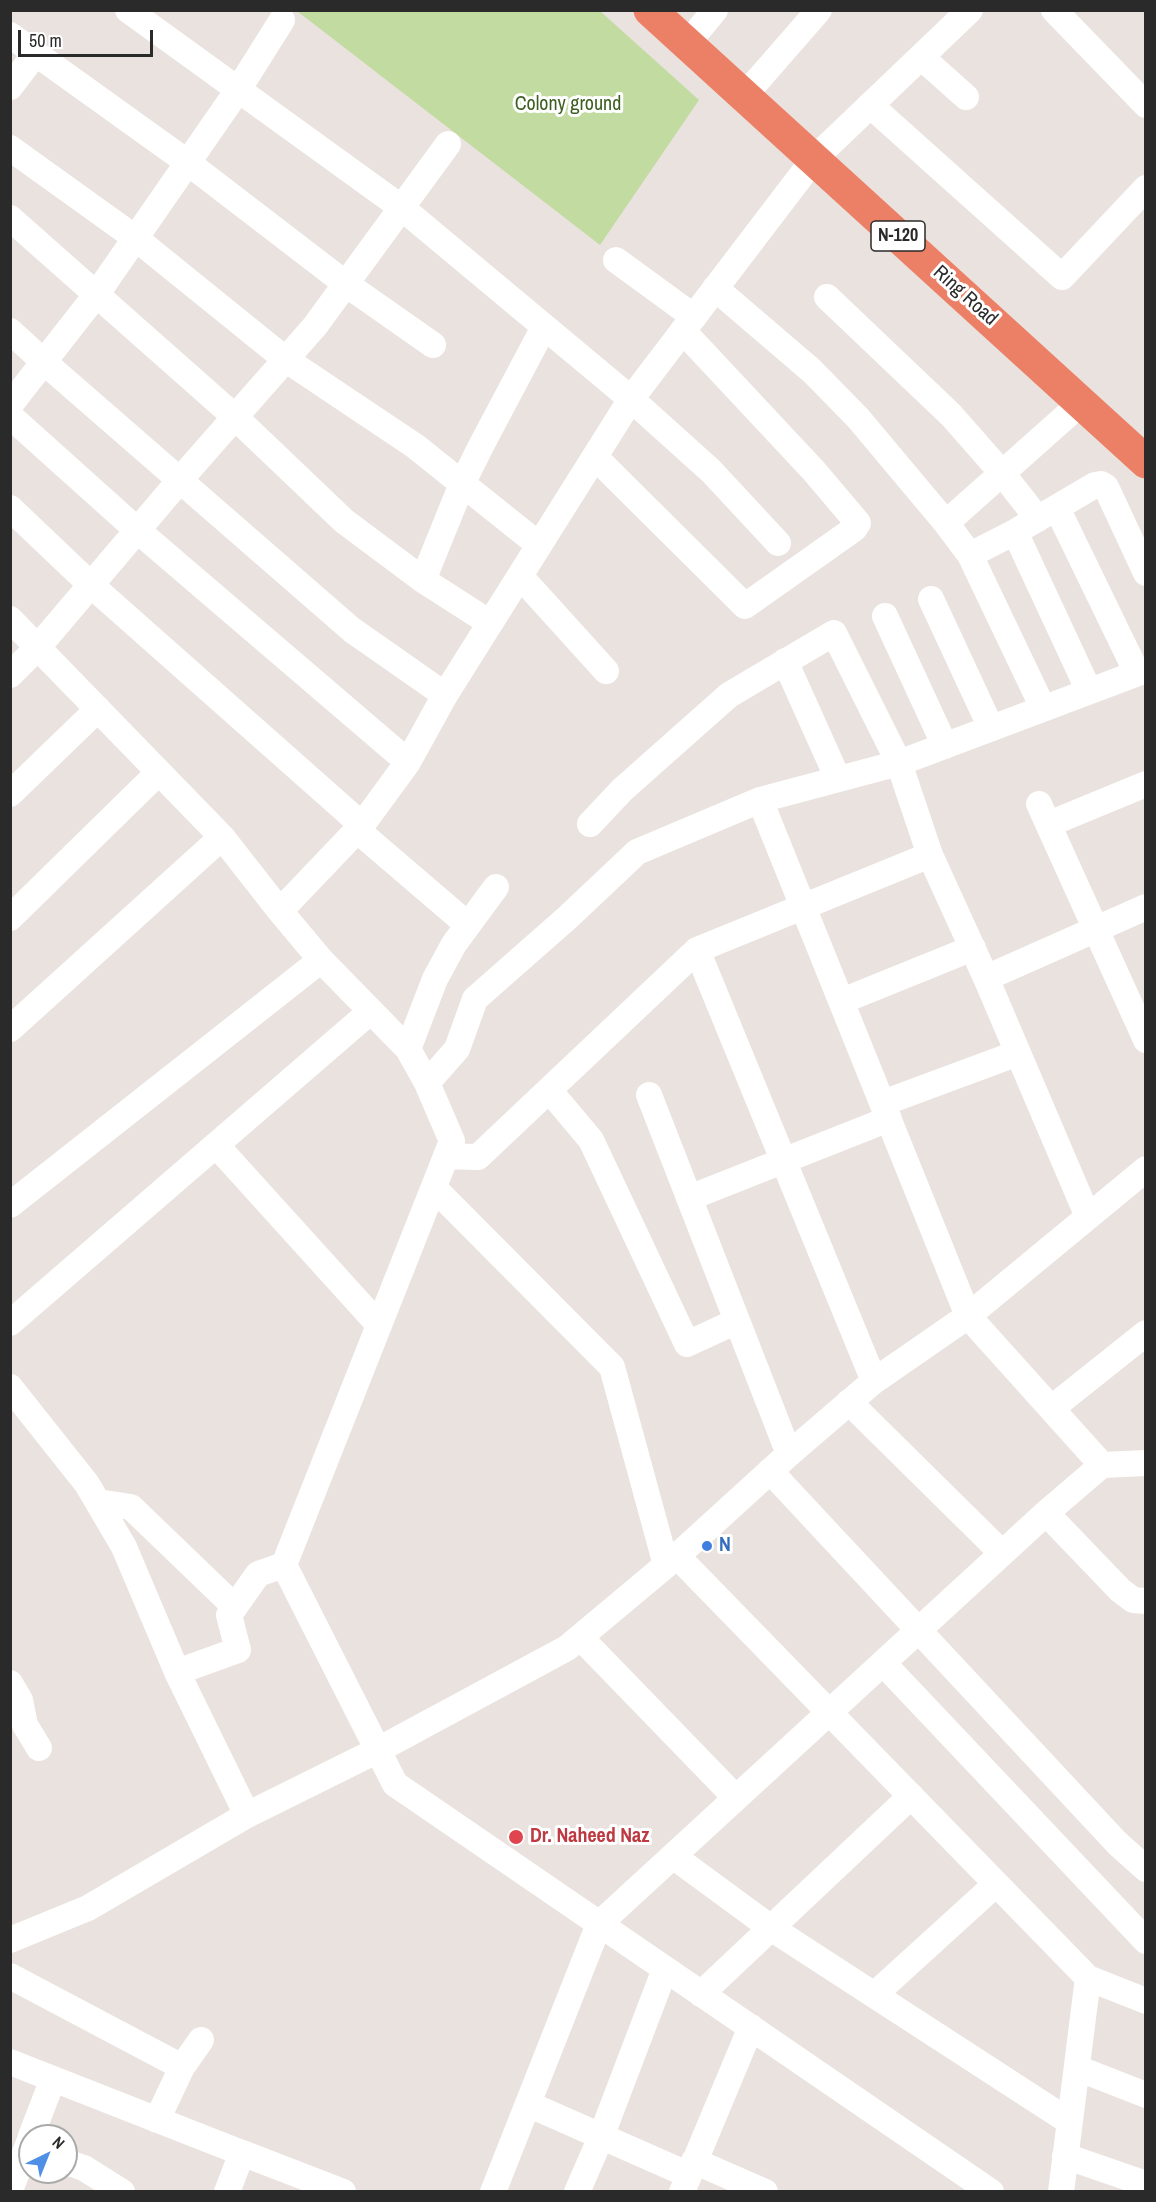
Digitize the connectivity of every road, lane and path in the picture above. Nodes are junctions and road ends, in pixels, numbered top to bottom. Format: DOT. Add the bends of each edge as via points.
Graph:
graph roads {
  1 [pos="128,10"];
  2 [pos="650,10"];
  3 [pos="715,10"];
  4 [pos="819,10"];
  5 [pos="970,10"];
  6 [pos="1054,10"];
  7 [pos="282,20"];
  8 [pos="10,35"];
  9 [pos="687,44"];
  10 [pos="36,53"];
  11 [pos="921,57"];
  12 [pos="10,87"];
  13 [pos="238,90"];
  14 [pos="744,96"];
  15 [pos="966,97"];
  16 [pos="870,105"];
  17 [pos="1146,105"];
  18 [pos="448,144"];
  19 [pos="10,148"];
  20 [pos="814,159"];
  21 [pos="187,162"];
  22 [pos="1146,188"];
  23 [pos="402,208"];
  24 [pos="10,218"];
  25 [pos="134,237"];
  26 [pos="616,260"];
  27 [pos="346,284"];
  28 [pos="716,288"];
  29 [pos="96,295"];
  30 [pos="826,297"];
  31 [pos="689,324"];
  32 [pos="544,327"];
  33 [pos="10,331"];
  34 [pos="433,345"];
  35 [pos="285,359"];
  36 [pos="44,362"];
  37 [pos="631,399"];
  38 [pos="1081,403"];
  39 [pos="10,405"];
  40 [pos="10,416"];
  41 [pos="235,417"];
  42 [pos="595,457"];
  43 [pos="1146,462"];
  44 [pos="1002,473"];
  45 [pos="180,479"];
  46 [pos="462,484"];
  47 [pos="10,508"];
  48 [pos="1048,513"];
  49 [pos="946,523"];
  50 [pos="137,530"];
  51 [pos="1015,532"];
  52 [pos="778,543"];
  53 [pos="539,545"];
  54 [pos="969,555"];
  55 [pos="1146,573"];
  56 [pos="520,576"];
  57 [pos="423,580"];
  58 [pos="91,585"];
  59 [pos="931,599"];
  60 [pos="885,616"];
  61 [pos="10,619"];
  62 [pos="490,623"];
  63 [pos="38,647"];
  64 [pos="785,661"];
  65 [pos="606,671"];
  66 [pos="1141,671"];
  67 [pos="10,675"];
  68 [pos="1089,691"];
  69 [pos="445,695"];
  70 [pos="1043,708"];
  71 [pos="98,710"];
  72 [pos="991,728"];
  73 [pos="945,746"];
  74 [pos="408,762"];
  75 [pos="899,763"];
  76 [pos="159,772"];
  77 [pos="838,779"];
  78 [pos="1146,784"];
  79 [pos="10,794"];
  80 [pos="760,800"];
  81 [pos="590,824"];
  82 [pos="359,827"];
  83 [pos="222,837"];
  84 [pos="930,855"];
  85 [pos="496,887"];
  86 [pos="804,906"];
  87 [pos="1146,907"];
  88 [pos="279,911"];
  89 [pos="10,918"];
  90 [pos="468,925"];
  91 [pos="1096,929"];
  92 [pos="973,948"];
  93 [pos="697,950"];
  94 [pos="321,960"];
  95 [pos="986,978"];
  96 [pos="842,1001"];
  97 [pos="371,1011"];
  98 [pos="10,1029"];
  99 [pos="1146,1040"];
  100 [pos="408,1049"];
  101 [pos="1018,1053"];
  102 [pos="427,1083"];
  103 [pos="549,1090"];
  104 [pos="649,1095"];
  105 [pos="886,1111"];
  106 [pos="216,1145"];
  107 [pos="446,1156"];
  108 [pos="783,1160"];
  109 [pos="1146,1169"];
  110 [pos="434,1188"];
  111 [pos="689,1198"];
  112 [pos="10,1205"];
  113 [pos="1088,1217"];
  114 [pos="968,1316"];
  115 [pos="737,1321"];
  116 [pos="10,1323"];
  117 [pos="379,1325"];
  118 [pos="1146,1333"];
  119 [pos="1146,1356"];
  120 [pos="1115,1359"];
  121 [pos="874,1381"];
  122 [pos="10,1387"];
  123 [pos="849,1402"];
  124 [pos="1052,1408"];
  125 [pos="789,1454"];
  126 [pos="1146,1463"];
  127 [pos="1102,1465"];
  128 [pos="770,1472"];
  129 [pos="98,1502"];
  130 [pos="1046,1513"];
  131 [pos="1002,1553"];
  132 [pos="672,1561"];
  133 [pos="284,1564"];
  134 [pos="1146,1601"];
  135 [pos="235,1606"];
  136 [pos="918,1631"];
  137 [pos="580,1636"];
  138 [pos="883,1663"];
  139 [pos="177,1672"];
  140 [pos="10,1683"];
  141 [pos="829,1712"];
  142 [pos="39,1748"];
  143 [pos="378,1750"];
  144 [pos="911,1796"];
  145 [pos="736,1798"];
  146 [pos="247,1815"];
  147 [pos="673,1856"];
  148 [pos="1146,1869"];
  149 [pos="996,1884"];
  150 [pos="599,1924"];
  151 [pos="771,1928"];
  152 [pos="10,1940"];
  153 [pos="1146,1941"];
  154 [pos="665,1969"];
  155 [pos="10,1976"];
  156 [pos="1088,1978"];
  157 [pos="701,1994"];
  158 [pos="874,1995"];
  159 [pos="1146,2001"];
  160 [pos="751,2027"];
  161 [pos="201,2040"];
  162 [pos="10,2062"];
  163 [pos="182,2067"];
  164 [pos="1077,2068"];
  165 [pos="53,2079"];
  166 [pos="1146,2095"];
  167 [pos="528,2104"];
  168 [pos="157,2120"];
  169 [pos="1070,2122"];
  170 [pos="35,2124"];
  171 [pos="601,2136"];
  172 [pos="242,2153"];
  173 [pos="1065,2156"];
  174 [pos="78,2166"];
  175 [pos="18,2168"];
  176 [pos="688,2176"];
  177 [pos="1146,2184"];
  178 [pos="10,2190"];
  179 [pos="122,2192"];
  180 [pos="227,2192"];
  181 [pos="343,2192"];
  182 [pos="493,2192"];
  183 [pos="577,2192"];
  184 [pos="765,2192"];
  185 [pos="991,2192"];
  186 [pos="1061,2192"];
  1 -- 13 [label="street"];
  2 -- 9 [label="highway, Ring Road / N-120"];
  3 -- 9 [label="street"];
  4 -- 14 [label="street"];
  5 -- 11 [label="street"];
  6 -- 17 [label="street"];
  7 -- 13 [label="street"];
  8 -- 10 [label="street"];
  9 -- 14 [label="highway, Ring Road / N-120"];
  10 -- 12 [label="street"];
  10 -- 21 [label="street"];
  11 -- 15 [label="street"];
  11 -- 16 [label="street"];
  13 -- 21 [label="street"];
  13 -- 23 [label="street"];
  14 -- 20 [label="highway, Ring Road / N-120"];
  16 -- 20 [label="street"];
  16 -- 22 [label="street" via="1062,277"];
  18 -- 23 [label="street"];
  19 -- 25 [label="street"];
  20 -- 28 [label="street"];
  20 -- 38 [label="highway, Ring Road / N-120"];
  21 -- 25 [label="street"];
  21 -- 27 [label="street"];
  23 -- 27 [label="street"];
  23 -- 32 [label="street"];
  24 -- 29 [label="street"];
  25 -- 29 [label="street"];
  25 -- 35 [label="street"];
  26 -- 31 [label="street"];
  27 -- 34 [label="street"];
  27 -- 35 [label="street"];
  28 -- 31 [label="street"];
  28 -- 49 [label="street" via="812,371 858,418"];
  29 -- 36 [label="street"];
  29 -- 41 [label="street"];
  30 -- 44 [label="street" via="951,416"];
  31 -- 37 [label="street"];
  31 -- 42 [label="street" via="858,523 854,529 745,606"];
  32 -- 37 [label="street"];
  32 -- 46 [label="street"];
  33 -- 36 [label="street"];
  35 -- 41 [label="street"];
  35 -- 46 [label="street" via="415,446"];
  36 -- 39 [label="street"];
  36 -- 45 [label="street"];
  37 -- 42 [label="street"];
  37 -- 52 [label="street" via="711,471"];
  38 -- 43 [label="highway, Ring Road / N-120"];
  38 -- 44 [label="street"];
  40 -- 50 [label="street"];
  41 -- 45 [label="street"];
  41 -- 57 [label="street" via="344,522"];
  42 -- 53 [label="street"];
  44 -- 48 [label="street"];
  44 -- 49 [label="street"];
  45 -- 50 [label="street"];
  45 -- 69 [label="street" via="352,630"];
  46 -- 53 [label="street"];
  46 -- 57 [label="street"];
  47 -- 58 [label="street"];
  48 -- 51 [label="street"];
  48 -- 55 [label="street" via="1095,484 1106,487"];
  48 -- 66 [label="street"];
  49 -- 54 [label="street"];
  50 -- 58 [label="street"];
  50 -- 74 [label="street"];
  51 -- 54 [label="street"];
  51 -- 68 [label="street"];
  53 -- 56 [label="street"];
  54 -- 70 [label="street"];
  56 -- 62 [label="street"];
  56 -- 65 [label="street"];
  57 -- 62 [label="street"];
  58 -- 63 [label="street"];
  58 -- 82 [label="street"];
  59 -- 72 [label="street"];
  60 -- 73 [label="street"];
  61 -- 63 [label="street"];
  62 -- 69 [label="street"];
  63 -- 67 [label="street"];
  63 -- 71 [label="street"];
  64 -- 75 [label="street" via="834,633"];
  64 -- 77 [label="street"];
  64 -- 81 [label="street" via="711,710"];
  66 -- 68 [label="street"];
  68 -- 70 [label="street"];
  69 -- 74 [label="street"];
  70 -- 72 [label="street"];
  71 -- 76 [label="street"];
  71 -- 79 [label="street"];
  72 -- 73 [label="street"];
  73 -- 75 [label="street"];
  74 -- 82 [label="street"];
  75 -- 77 [label="street"];
  75 -- 84 [label="street"];
  76 -- 83 [label="street"];
  76 -- 89 [label="street"];
  77 -- 80 [label="street"];
  78 -- 91 [label="street" via="1044,814"];
  80 -- 86 [label="street"];
  80 -- 102 [label="street" via="637,852 475,999 457,1049"];
  82 -- 88 [label="street"];
  82 -- 90 [label="street"];
  83 -- 88 [label="street"];
  83 -- 98 [label="street"];
  84 -- 86 [label="street"];
  84 -- 92 [label="street"];
  85 -- 90 [label="street"];
  86 -- 93 [label="street"];
  86 -- 96 [label="street"];
  87 -- 91 [label="street"];
  88 -- 94 [label="street"];
  90 -- 100 [label="street" via="435,979"];
  91 -- 95 [label="street"];
  91 -- 99 [label="street"];
  92 -- 95 [label="street"];
  92 -- 96 [label="street"];
  93 -- 103 [label="street"];
  93 -- 108 [label="street"];
  94 -- 97 [label="street"];
  94 -- 112 [label="street"];
  95 -- 101 [label="street"];
  96 -- 105 [label="street"];
  97 -- 100 [label="street"];
  97 -- 106 [label="street"];
  100 -- 102 [label="street"];
  101 -- 105 [label="street"];
  101 -- 113 [label="street"];
  102 -- 107 [label="street" via="452,1141"];
  103 -- 107 [label="street" via="478,1157"];
  103 -- 115 [label="street" via="591,1140 687,1344"];
  104 -- 111 [label="street"];
  105 -- 108 [label="street"];
  105 -- 114 [label="street"];
  106 -- 116 [label="street"];
  106 -- 117 [label="street"];
  107 -- 110 [label="street"];
  108 -- 111 [label="street"];
  108 -- 121 [label="street"];
  109 -- 113 [label="street"];
  110 -- 117 [label="street"];
  110 -- 132 [label="street" via="612,1367"];
  111 -- 115 [label="street"];
  113 -- 114 [label="street"];
  114 -- 121 [label="street"];
  114 -- 124 [label="street"];
  115 -- 125 [label="street"];
  117 -- 133 [label="street"];
  118 -- 120 [label="street"];
  119 -- 120 [label="street"];
  120 -- 124 [label="street"];
  121 -- 123 [label="street"];
  122 -- 129 [label="street"];
  123 -- 125 [label="street"];
  123 -- 131 [label="street"];
  124 -- 127 [label="street"];
  125 -- 128 [label="street"];
  126 -- 127 [label="street"];
  127 -- 130 [label="street"];
  128 -- 132 [label="street"];
  128 -- 136 [label="street"];
  129 -- 135 [label="street" via="130,1507"];
  129 -- 139 [label="street" via="124,1547"];
  130 -- 131 [label="street"];
  130 -- 134 [label="street" via="1120,1590 1133,1600"];
  131 -- 136 [label="street"];
  132 -- 137 [label="street"];
  132 -- 141 [label="street"];
  133 -- 135 [label="street" via="258,1574"];
  133 -- 143 [label="street"];
  135 -- 139 [label="street" via="229,1615 238,1650"];
  136 -- 138 [label="street"];
  136 -- 148 [label="street"];
  137 -- 143 [label="street" via="567,1648"];
  137 -- 145 [label="street"];
  138 -- 141 [label="street"];
  138 -- 153 [label="street"];
  139 -- 146 [label="street"];
  140 -- 142 [label="street" via="20,1700 25,1725"];
  141 -- 144 [label="street"];
  141 -- 145 [label="street"];
  143 -- 146 [label="street"];
  143 -- 150 [label="street" via="395,1784"];
  144 -- 149 [label="street"];
  144 -- 151 [label="street"];
  145 -- 147 [label="street"];
  146 -- 152 [label="street" via="88,1908"];
  147 -- 150 [label="street"];
  147 -- 151 [label="street"];
  149 -- 156 [label="street"];
  149 -- 158 [label="street"];
  150 -- 154 [label="street"];
  150 -- 167 [label="street"];
  151 -- 157 [label="street"];
  151 -- 158 [label="street"];
  154 -- 157 [label="street"];
  154 -- 171 [label="street"];
  155 -- 163 [label="street"];
  156 -- 159 [label="street"];
  156 -- 164 [label="street"];
  157 -- 160 [label="street"];
  158 -- 169 [label="street"];
  160 -- 176 [label="street"];
  160 -- 185 [label="street"];
  161 -- 163 [label="street"];
  162 -- 165 [label="street"];
  163 -- 168 [label="street"];
  164 -- 166 [label="street"];
  164 -- 169 [label="street"];
  165 -- 168 [label="street"];
  165 -- 170 [label="street"];
  167 -- 171 [label="street"];
  167 -- 182 [label="street"];
  168 -- 172 [label="street"];
  169 -- 173 [label="street"];
  171 -- 176 [label="street"];
  171 -- 183 [label="street"];
  172 -- 180 [label="street"];
  172 -- 181 [label="street"];
  173 -- 177 [label="street"];
  173 -- 186 [label="street"];
  174 -- 179 [label="street"];
  175 -- 178 [label="street"];
  176 -- 184 [label="street"];
}
